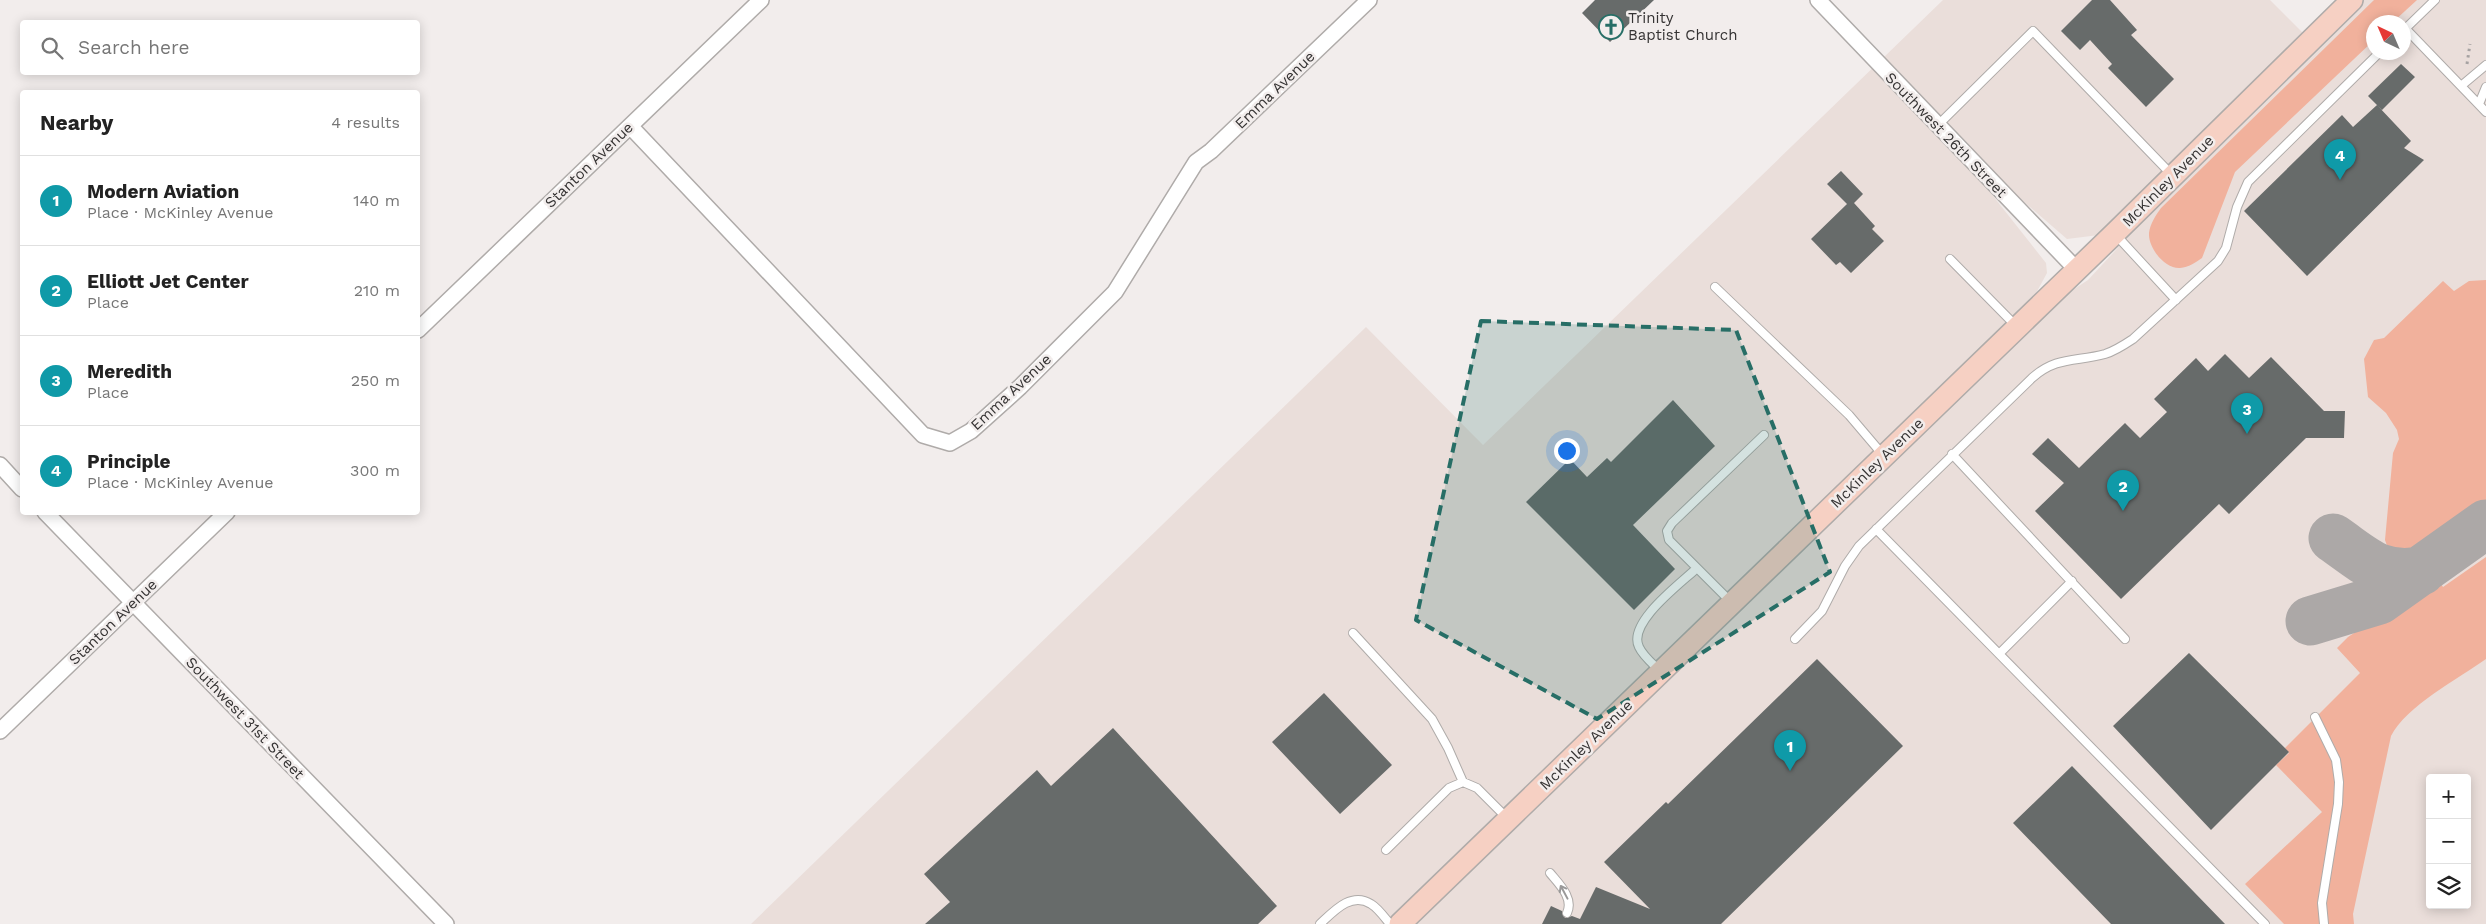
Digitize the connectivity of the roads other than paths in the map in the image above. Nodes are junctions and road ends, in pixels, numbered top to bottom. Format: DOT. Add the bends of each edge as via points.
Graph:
graph roads {
  1 [pos="762,0"];
  2 [pos="1369,0"];
  3 [pos="1818,0"];
  4 [pos="2352,0"];
  5 [pos="2435,0"];
  6 [pos="2411,22"];
  7 [pos="2411,36"];
  8 [pos="2372,60"];
  9 [pos="2486,65"];
  10 [pos="2461,86"];
  11 [pos="2486,87"];
  12 [pos="2479,104"];
  13 [pos="2486,112"];
  14 [pos="1938,125"];
  15 [pos="630,126"];
  16 [pos="2173,176"];
  17 [pos="2114,233"];
  18 [pos="1950,260"];
  19 [pos="2076,269"];
  20 [pos="1715,287"];
  21 [pos="2176,300"];
  22 [pos="2017,327"];
  23 [pos="420,328"];
  24 [pos="1764,435"];
  25 [pos="1952,454"];
  26 [pos="1884,456"];
  27 [pos="0,465"];
  28 [pos="20,487"];
  29 [pos="49,515"];
  30 [pos="224,515"];
  31 [pos="1876,529"];
  32 [pos="1697,568"];
  33 [pos="2072,581"];
  34 [pos="133,603"];
  35 [pos="1732,603"];
  36 [pos="1353,633"];
  37 [pos="1794,639"];
  38 [pos="2125,639"];
  39 [pos="2000,654"];
  40 [pos="1661,673"];
  41 [pos="2315,718"];
  42 [pos="0,731"];
  43 [pos="1463,782"];
  44 [pos="1509,820"];
  45 [pos="1386,850"];
  46 [pos="1550,873"];
  47 [pos="1567,913"];
  48 [pos="446,924"];
  49 [pos="1320,924"];
  50 [pos="1390,924"];
  51 [pos="1400,924"];
  52 [pos="2265,924"];
  53 [pos="2324,924"];
  1 -- 15 [label="street, Stanton Avenue"];
  2 -- 15 [label="street, Emma Avenue" via="1196,162 1114,292 1006,400 971,431 950,443 922,435"];
  3 -- 14 [label="street, Southwest 26th Street"];
  4 -- 16 [label="main road, McKinley Avenue"];
  5 -- 6 [label="lane"];
  7 -- 10 [label="lane"];
  8 -- 21 [label="lane" via="2248,182 2237,207 2226,248 2206,273"];
  9 -- 10 [label="lane"];
  10 -- 12 [label="lane"];
  11 -- 12 [label="lane"];
  12 -- 13 [label="lane"];
  14 -- 16 [label="lane" via="2033,31"];
  14 -- 19 [label="street, Southwest 26th Street"];
  15 -- 23 [label="street, Stanton Avenue"];
  16 -- 17 [label="main road, McKinley Avenue"];
  17 -- 19 [label="main road, McKinley Avenue"];
  17 -- 21 [label="lane"];
  18 -- 22 [label="lane"];
  19 -- 22 [label="main road, McKinley Avenue"];
  20 -- 26 [label="lane" via="1849,415"];
  21 -- 25 [label="lane" via="2119,348 2104,354 2057,362 2042,369"];
  22 -- 26 [label="main road, McKinley Avenue"];
  24 -- 32 [label="lane" via="1667,531 1669,540"];
  25 -- 31 [label="lane"];
  25 -- 33 [label="lane"];
  26 -- 35 [label="main road, McKinley Avenue"];
  27 -- 28 [label="street"];
  29 -- 34 [label="street, Southwest 31st Street"];
  30 -- 34 [label="street, Stanton Avenue"];
  31 -- 37 [label="lane" via="1845,566 1822,611"];
  31 -- 39 [label="lane"];
  32 -- 35 [label="lane"];
  32 -- 40 [label="lane" via="1646,616 1639,627 1639,648"];
  33 -- 38 [label="lane"];
  33 -- 39 [label="lane"];
  34 -- 42 [label="street, Stanton Avenue"];
  34 -- 48 [label="street, Southwest 31st Street"];
  35 -- 40 [label="main road, McKinley Avenue"];
  36 -- 43 [label="lane" via="1432,719"];
  39 -- 52 [label="lane"];
  40 -- 44 [label="main road, McKinley Avenue"];
  41 -- 53 [label="lane" via="2336,760 2338,782 2338,804 2322,903"];
  43 -- 44 [label="lane" via="1476,788"];
  43 -- 45 [label="lane" via="1449,788"];
  44 -- 51 [label="main road, McKinley Avenue"];
  47 -- 46 [label="lane, one-way" via="1564,889"];
  49 -- 50 [label="lane" via="1340,905 1356,899 1371,904"];
}
